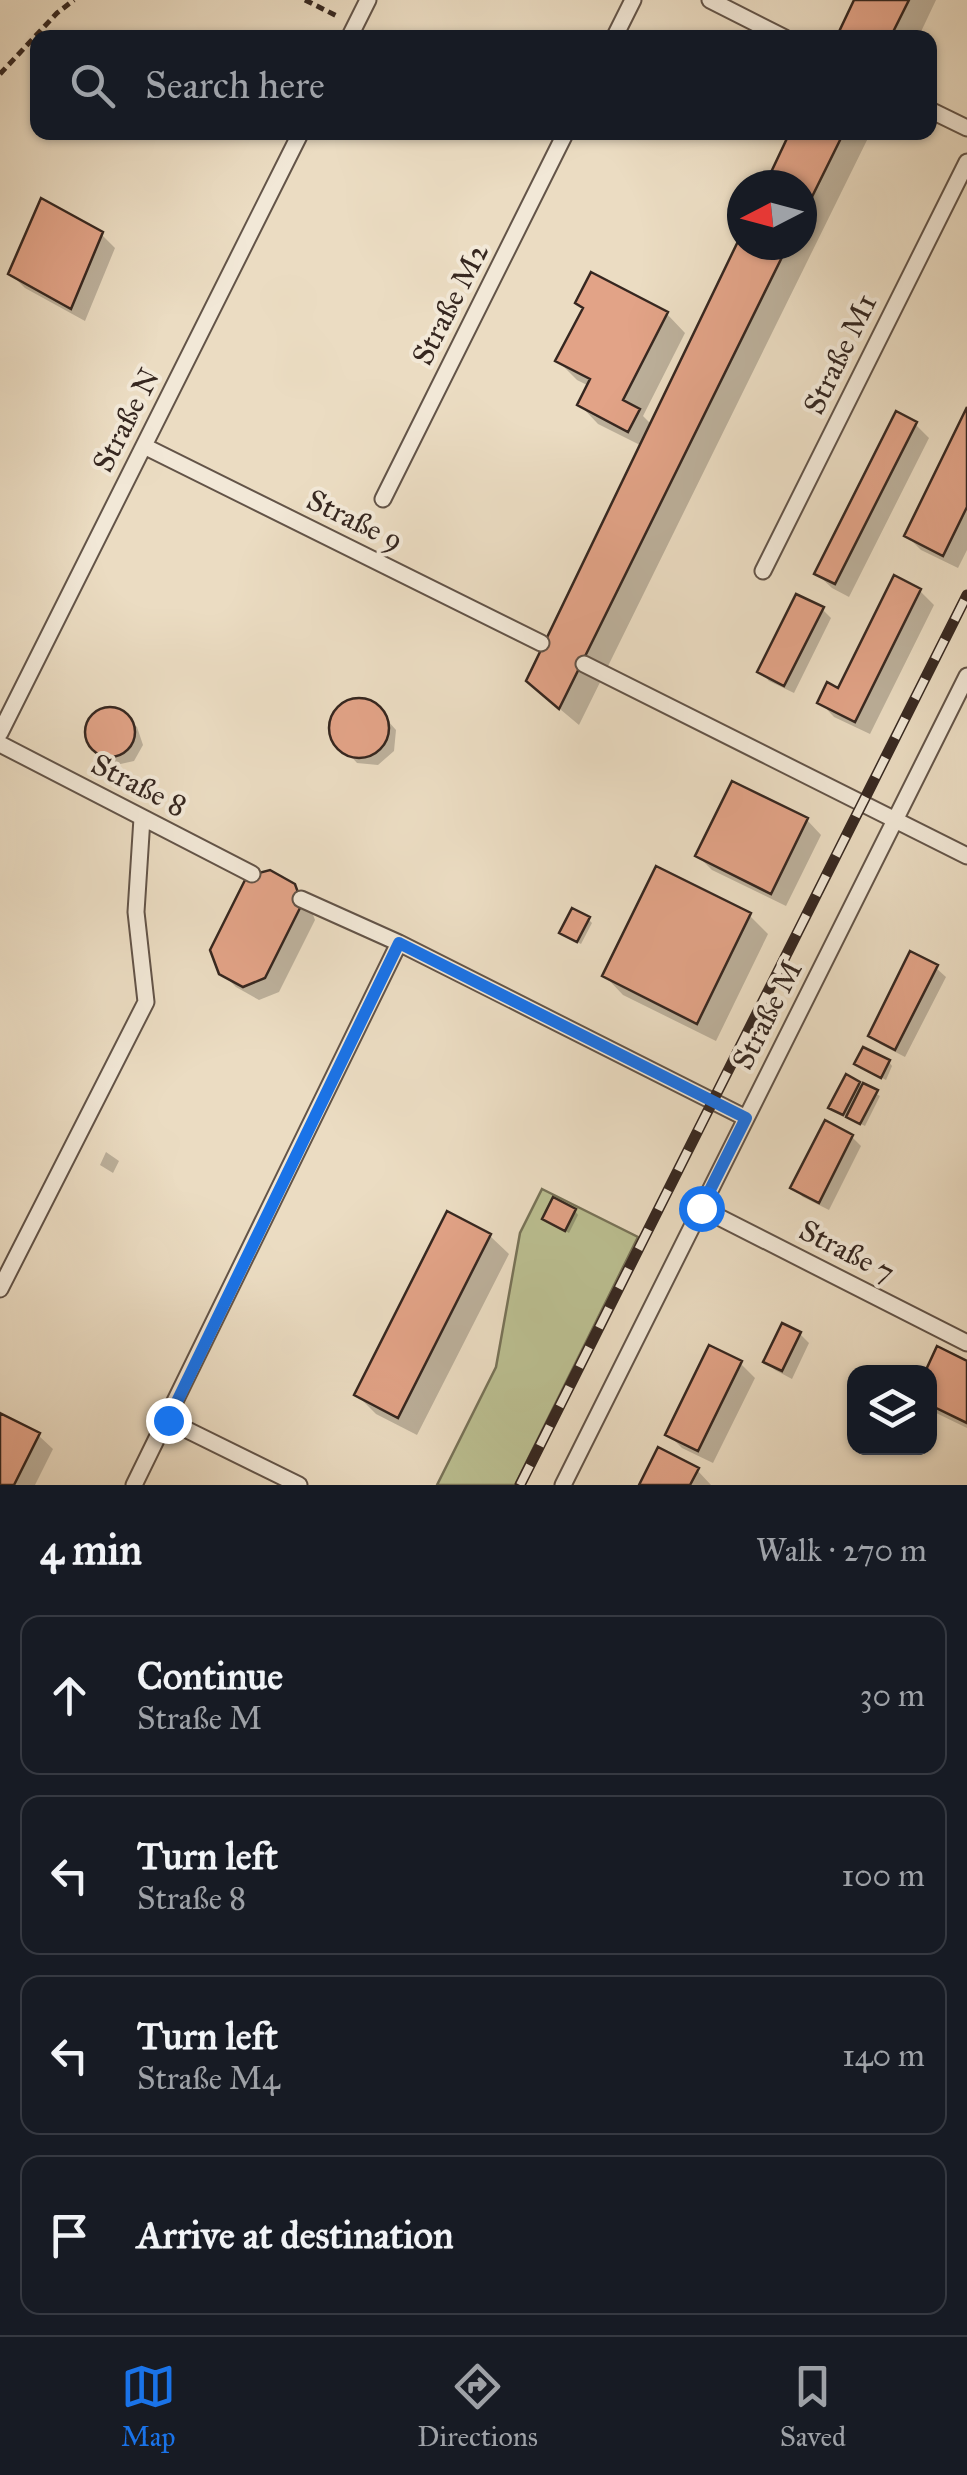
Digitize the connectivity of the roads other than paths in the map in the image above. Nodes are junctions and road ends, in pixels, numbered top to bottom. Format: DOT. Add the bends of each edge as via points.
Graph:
graph roads {
  1 [pos="368,0"];
  2 [pos="633,0"];
  3 [pos="710,0"];
  4 [pos="353,30"];
  5 [pos="618,30"];
  6 [pos="769,30"];
  7 [pos="937,113"];
  8 [pos="967,128"];
  9 [pos="297,140"];
  10 [pos="562,140"];
  11 [pos="967,162"];
  12 [pos="144,446"];
  13 [pos="383,499"];
  14 [pos="763,571"];
  15 [pos="541,643"];
  16 [pos="584,664"];
  17 [pos="967,676"];
  18 [pos="0,733"];
  19 [pos="0,744"];
  20 [pos="142,818"];
  21 [pos="895,820"];
  22 [pos="967,856"];
  23 [pos="252,874"];
  24 [pos="301,898"];
  25 [pos="399,943"];
  26 [pos="746,1118"];
  27 [pos="701,1208"];
  28 [pos="0,1288"];
  29 [pos="967,1343"];
  30 [pos="168,1420"];
  31 [pos="134,1485"];
  32 [pos="299,1485"];
  33 [pos="563,1485"];
  1 -- 4 [label="lane"];
  2 -- 5 [label="lane"];
  3 -- 6 [label="lane"];
  7 -- 8 [label="lane"];
  9 -- 12 [label="lane, Straße N"];
  10 -- 13 [label="lane, Straße M2"];
  11 -- 14 [label="lane, Straße M1"];
  12 -- 15 [label="lane, Straße 9"];
  12 -- 18 [label="lane, Straße N"];
  16 -- 21 [label="lane"];
  17 -- 21 [label="lane, Straße M"];
  19 -- 20 [label="lane, Straße 8"];
  20 -- 23 [label="lane, Straße 8"];
  20 -- 28 [label="lane" via="136,912 146,1002"];
  21 -- 22 [label="lane"];
  21 -- 26 [label="lane, Straße M"];
  24 -- 25 [label="lane"];
  25 -- 26 [label="lane"];
  25 -- 30 [label="lane"];
  26 -- 27 [label="lane, Straße M"];
  27 -- 29 [label="lane, Straße 7"];
  27 -- 33 [label="lane, Straße M"];
  30 -- 31 [label="lane"];
  30 -- 32 [label="lane"];
}
